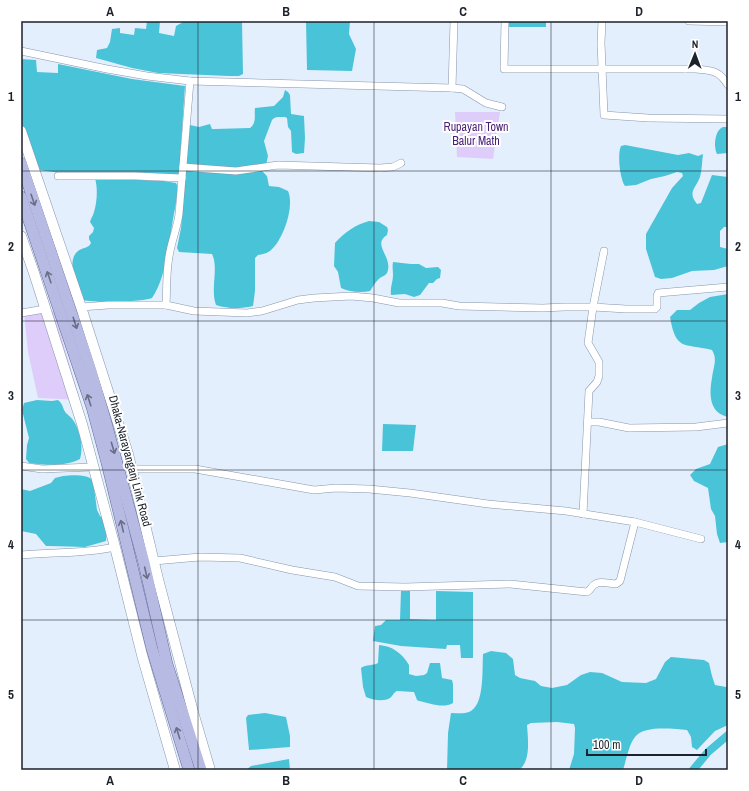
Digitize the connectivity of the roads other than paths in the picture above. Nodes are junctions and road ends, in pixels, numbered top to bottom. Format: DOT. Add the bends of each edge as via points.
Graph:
graph roads {
  1 [pos="454,21"];
  2 [pos="505,21"];
  3 [pos="602,21"];
  4 [pos="688,21"];
  5 [pos="728,22"];
  6 [pos="21,51"];
  7 [pos="603,69"];
  8 [pos="190,81"];
  9 [pos="728,85"];
  10 [pos="452,88"];
  11 [pos="502,108"];
  12 [pos="728,119"];
  13 [pos="21,131"];
  14 [pos="21,163"];
  15 [pos="401,163"];
  16 [pos="183,167"];
  17 [pos="58,176"];
  18 [pos="182,178"];
  19 [pos="21,197"];
  20 [pos="21,236"];
  21 [pos="604,251"];
  22 [pos="728,287"];
  23 [pos="166,305"];
  24 [pos="81,307"];
  25 [pos="594,307"];
  26 [pos="45,309"];
  27 [pos="21,313"];
  28 [pos="588,422"];
  29 [pos="728,423"];
  30 [pos="21,466"];
  31 [pos="93,467"];
  32 [pos="132,469"];
  33 [pos="583,514"];
  34 [pos="635,522"];
  35 [pos="701,539"];
  36 [pos="115,547"];
  37 [pos="21,555"];
  38 [pos="154,561"];
  39 [pos="188,713"];
  40 [pos="175,770"];
  41 [pos="189,770"];
  42 [pos="201,770"];
  43 [pos="210,770"];
  1 -- 10 [label="street"];
  2 -- 7 [label="street" via="504,68"];
  3 -- 7 [label="street"];
  4 -- 5 [label="street"];
  6 -- 8 [label="street" via="107,69"];
  7 -- 9 [label="street" via="712,71 721,75"];
  7 -- 12 [label="street" via="604,115"];
  8 -- 10 [label="street"];
  8 -- 16 [label="street"];
  10 -- 11 [label="street" via="463,89 486,103"];
  13 -- 24 [label="street"];
  14 -- 39 [label="main road, Dhaka-Narayanganj Link Road, one-way" via="101,404 139,543 167,664"];
  15 -- 16 [label="street" via="393,167 380,168 278,165 236,171"];
  16 -- 18 [label="street"];
  17 -- 18 [label="street"];
  18 -- 23 [label="street" via="176,229 171,243 166,278"];
  41 -- 19 [label="main road, Dhaka-Narayanganj Link Road, one-way" via="152,649 92,407"];
  20 -- 26 [label="street"];
  21 -- 25 [label="street"];
  22 -- 25 [label="street" via="658,293 655,309"];
  23 -- 24 [label="street"];
  23 -- 25 [label="street" via="194,311 247,312 262,311 304,299 351,296 399,303 442,303 459,306"];
  24 -- 32 [label="street"];
  25 -- 28 [label="street" via="588,343 599,362 599,376 589,391"];
  26 -- 27 [label="street"];
  26 -- 31 [label="street"];
  28 -- 29 [label="street" via="636,428 696,427"];
  28 -- 33 [label="street"];
  30 -- 31 [label="street" via="42,469"];
  31 -- 36 [label="street"];
  32 -- 33 [label="street" via="194,469 314,490 369,489"];
  32 -- 38 [label="street"];
  33 -- 34 [label="street"];
  34 -- 35 [label="street"];
  34 -- 38 [label="street" via="620,581 616,584 598,583 587,592 510,584 358,586 335,577 240,558 200,557"];
  36 -- 37 [label="street" via="99,551"];
  36 -- 40 [label="street"];
  38 -- 39 [label="street"];
  39 -- 42 [label="main road, Dhaka-Narayanganj Link Road"];
  39 -- 43 [label="street"];
}
